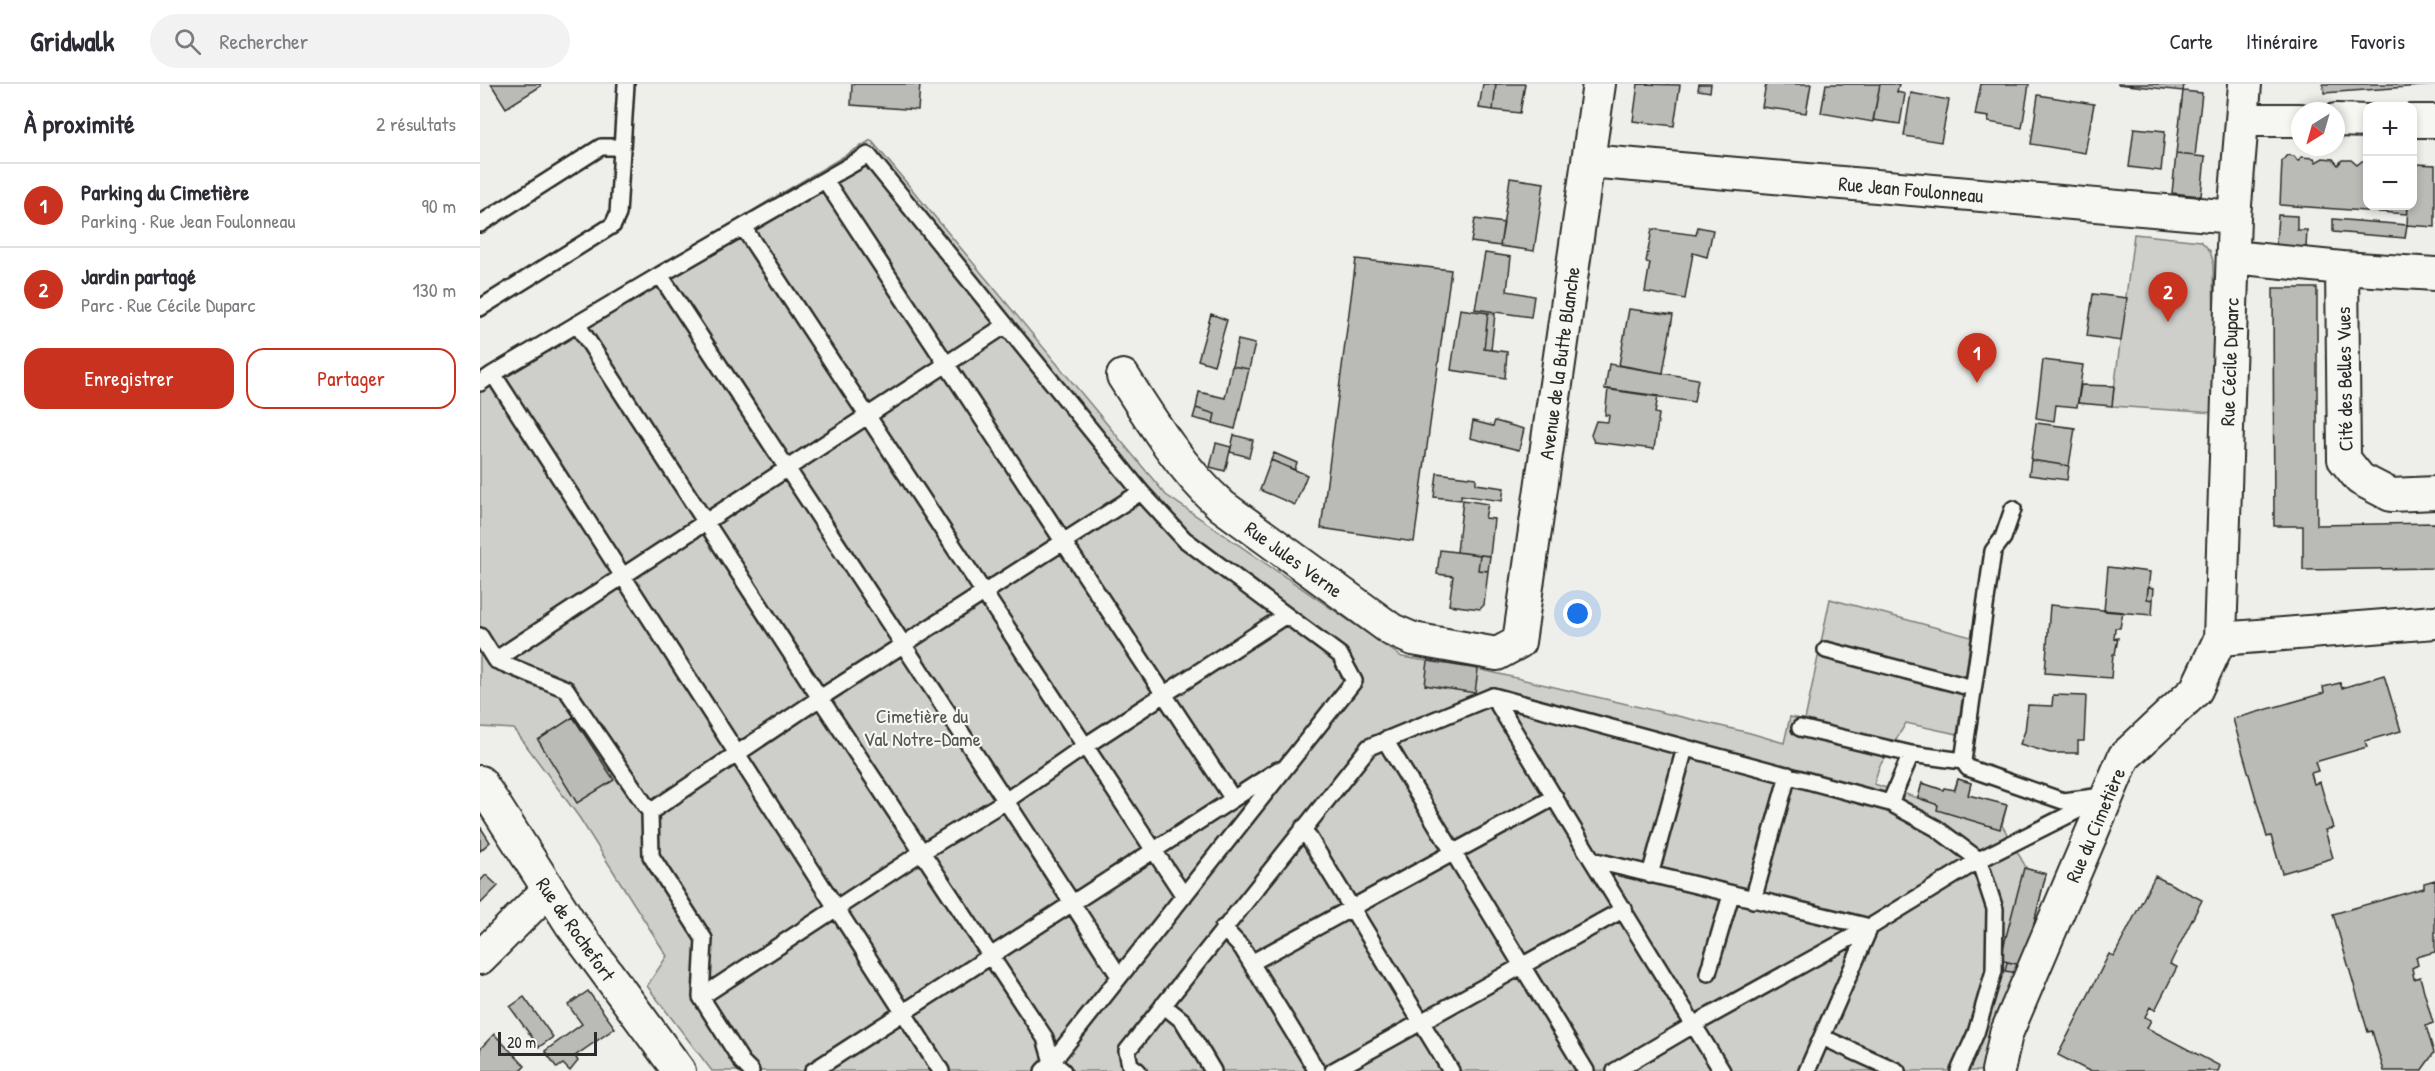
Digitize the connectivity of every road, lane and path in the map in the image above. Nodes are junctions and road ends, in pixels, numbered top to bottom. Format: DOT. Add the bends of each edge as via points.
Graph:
graph roads {
  1 [pos="626,84"];
  2 [pos="1599,84"];
  3 [pos="2245,84"];
  4 [pos="2242,120"];
  5 [pos="2291,120"];
  6 [pos="2345,120"];
  7 [pos="2363,121"];
  8 [pos="2417,121"];
  9 [pos="2435,121"];
  10 [pos="622,147"];
  11 [pos="1588,161"];
  12 [pos="825,180"];
  13 [pos="2234,217"];
  14 [pos="480,224"];
  15 [pos="743,227"];
  16 [pos="2233,257"];
  17 [pos="2342,268"];
  18 [pos="2435,274"];
  19 [pos="660,275"];
  20 [pos="480,308"];
  21 [pos="577,324"];
  22 [pos="1006,325"];
  23 [pos="946,365"];
  24 [pos="1123,376"];
  25 [pos="486,378"];
  26 [pos="868,416"];
  27 [pos="787,469"];
  28 [pos="1141,492"];
  29 [pos="2435,494"];
  30 [pos="2013,509"];
  31 [pos="706,522"];
  32 [pos="1063,542"];
  33 [pos="623,577"];
  34 [pos="984,593"];
  35 [pos="1286,615"];
  36 [pos="2435,622"];
  37 [pos="480,636"];
  38 [pos="2220,639"];
  39 [pos="1519,642"];
  40 [pos="902,645"];
  41 [pos="1826,650"];
  42 [pos="495,660"];
  43 [pos="1973,688"];
  44 [pos="1164,695"];
  45 [pos="1493,696"];
  46 [pos="820,698"];
  47 [pos="1800,728"];
  48 [pos="1385,740"];
  49 [pos="1085,746"];
  50 [pos="1685,748"];
  51 [pos="737,754"];
  52 [pos="1911,754"];
  53 [pos="1963,761"];
  54 [pos="1289,762"];
  55 [pos="1788,775"];
  56 [pos="480,782"];
  57 [pos="2107,796"];
  58 [pos="1555,797"];
  59 [pos="1233,799"];
  60 [pos="1007,800"];
  61 [pos="1890,803"];
  62 [pos="650,812"];
  63 [pos="1303,828"];
  64 [pos="1154,850"];
  65 [pos="922,852"];
  66 [pos="1454,853"];
  67 [pos="1592,860"];
  68 [pos="1979,860"];
  69 [pos="1650,875"];
  70 [pos="548,890"];
  71 [pos="1731,895"];
  72 [pos="1184,896"];
  73 [pos="1753,900"];
  74 [pos="1072,903"];
  75 [pos="837,908"];
  76 [pos="1352,909"];
  77 [pos="1624,909"];
  78 [pos="1870,927"];
  79 [pos="1223,928"];
  80 [pos="990,956"];
  81 [pos="480,958"];
  82 [pos="1251,963"];
  83 [pos="1522,965"];
  84 [pos="1708,973"];
  85 [pos="1119,976"];
  86 [pos="701,997"];
  87 [pos="1163,1005"];
  88 [pos="904,1012"];
  89 [pos="1421,1022"];
  90 [pos="1695,1024"];
  91 [pos="1822,1037"];
  92 [pos="1052,1068"];
  93 [pos="679,1071"];
  94 [pos="751,1071"];
  95 [pos="813,1071"];
  96 [pos="942,1071"];
  97 [pos="1138,1071"];
  98 [pos="1213,1071"];
  99 [pos="1317,1071"];
  100 [pos="1333,1071"];
  101 [pos="1451,1071"];
  102 [pos="1586,1071"];
  103 [pos="1615,1071"];
  104 [pos="1722,1071"];
  105 [pos="1807,1071"];
  106 [pos="1897,1071"];
  107 [pos="1959,1071"];
  108 [pos="1998,1071"];
  1 -- 10 [label="lane"];
  2 -- 11 [label="street, Avenue de la Butte Blanche"];
  3 -- 4 [label="street, Rue Cécile Duparc"];
  4 -- 5 [label="street"];
  4 -- 13 [label="street, Rue Cécile Duparc"];
  6 -- 7 [label="street"];
  8 -- 9 [label="street"];
  10 -- 14 [label="lane" via="602,147"];
  10 -- 20 [label="lane" via="614,225"];
  11 -- 13 [label="street, Rue Jean Foulonneau"];
  11 -- 39 [label="street, Avenue de la Butte Blanche"];
  12 -- 15 [label="lane"];
  12 -- 22 [label="lane" via="868,156"];
  12 -- 23 [label="lane"];
  13 -- 16 [label="street, Rue Cécile Duparc"];
  15 -- 19 [label="lane"];
  15 -- 26 [label="lane"];
  16 -- 17 [label="street"];
  16 -- 38 [label="street, Rue Cécile Duparc"];
  17 -- 18 [label="street"];
  17 -- 29 [label="street, Cité des Belles Vues" via="2344,459 2360,479 2391,495"];
  19 -- 21 [label="lane"];
  19 -- 27 [label="lane"];
  21 -- 25 [label="lane"];
  21 -- 31 [label="lane"];
  22 -- 23 [label="lane"];
  22 -- 28 [label="lane"];
  23 -- 26 [label="lane"];
  23 -- 32 [label="lane"];
  24 -- 39 [label="street, Rue Jules Verne" via="1155,427 1204,490 1392,630 1413,639 1497,654"];
  25 -- 33 [label="lane"];
  26 -- 27 [label="lane"];
  26 -- 34 [label="lane"];
  27 -- 31 [label="lane"];
  27 -- 40 [label="lane"];
  28 -- 32 [label="lane"];
  28 -- 35 [label="lane" via="1184,539"];
  30 -- 43 [label="lane" via="2003,538 1992,551"];
  31 -- 33 [label="lane"];
  31 -- 46 [label="lane"];
  32 -- 34 [label="lane"];
  32 -- 44 [label="lane"];
  33 -- 42 [label="lane"];
  33 -- 51 [label="lane"];
  34 -- 40 [label="lane"];
  34 -- 49 [label="lane"];
  35 -- 44 [label="lane"];
  35 -- 54 [label="lane" via="1340,655 1354,681"];
  36 -- 38 [label="street"];
  37 -- 42 [label="lane"];
  38 -- 57 [label="street, Rue du Cimetière" via="2196,690 2124,757"];
  40 -- 46 [label="lane"];
  40 -- 60 [label="lane"];
  41 -- 43 [label="lane"];
  42 -- 62 [label="lane" via="566,689"];
  43 -- 53 [label="lane"];
  44 -- 49 [label="lane"];
  44 -- 59 [label="lane"];
  45 -- 48 [label="lane"];
  45 -- 50 [label="lane"];
  45 -- 58 [label="lane"];
  46 -- 51 [label="lane"];
  46 -- 65 [label="lane"];
  47 -- 52 [label="lane"];
  48 -- 63 [label="lane" via="1368,747"];
  48 -- 66 [label="lane"];
  49 -- 60 [label="lane"];
  49 -- 64 [label="lane"];
  50 -- 55 [label="lane"];
  50 -- 69 [label="lane"];
  51 -- 62 [label="lane"];
  51 -- 75 [label="lane"];
  52 -- 53 [label="lane"];
  52 -- 61 [label="lane"];
  53 -- 57 [label="lane" via="1968,768 2063,801"];
  54 -- 59 [label="lane"];
  54 -- 72 [label="lane"];
  55 -- 61 [label="lane"];
  55 -- 73 [label="lane"];
  56 -- 70 [label="street, Rue de Rochefort"];
  57 -- 68 [label="lane"];
  57 -- 108 [label="street, Rue du Cimetière" via="2006,1034"];
  58 -- 66 [label="lane"];
  58 -- 67 [label="lane"];
  59 -- 64 [label="lane"];
  60 -- 65 [label="lane"];
  60 -- 74 [label="lane"];
  61 -- 68 [label="lane" via="1936,828"];
  62 -- 86 [label="lane" via="651,856 704,939"];
  63 -- 76 [label="lane"];
  63 -- 79 [label="lane"];
  64 -- 72 [label="lane"];
  64 -- 74 [label="lane"];
  65 -- 75 [label="lane"];
  65 -- 80 [label="lane"];
  66 -- 76 [label="lane"];
  66 -- 83 [label="lane"];
  67 -- 69 [label="lane"];
  67 -- 77 [label="lane"];
  68 -- 78 [label="lane"];
  68 -- 107 [label="lane" via="1995,909 1994,971 1976,1033"];
  69 -- 71 [label="lane"];
  70 -- 81 [label="street"];
  70 -- 93 [label="street, Rue de Rochefort"];
  71 -- 73 [label="lane"];
  71 -- 84 [label="lane"];
  72 -- 85 [label="lane"];
  73 -- 78 [label="lane"];
  74 -- 80 [label="lane"];
  74 -- 85 [label="lane"];
  75 -- 86 [label="lane"];
  75 -- 88 [label="lane"];
  76 -- 82 [label="lane"];
  76 -- 89 [label="lane"];
  77 -- 83 [label="lane"];
  77 -- 90 [label="lane"];
  78 -- 90 [label="lane"];
  78 -- 91 [label="lane"];
  79 -- 82 [label="lane"];
  79 -- 87 [label="lane"];
  80 -- 88 [label="lane"];
  80 -- 92 [label="lane" via="1045,1038"];
  82 -- 99 [label="lane"];
  83 -- 89 [label="lane"];
  83 -- 102 [label="lane"];
  85 -- 92 [label="lane"];
  86 -- 94 [label="lane"];
  87 -- 97 [label="lane" via="1127,1051 1131,1065"];
  87 -- 98 [label="lane" via="1183,1021"];
  88 -- 95 [label="lane"];
  88 -- 96 [label="lane"];
  89 -- 100 [label="lane"];
  89 -- 101 [label="lane"];
  90 -- 103 [label="lane"];
  90 -- 104 [label="lane"];
  91 -- 105 [label="lane"];
  91 -- 106 [label="lane"];
}
